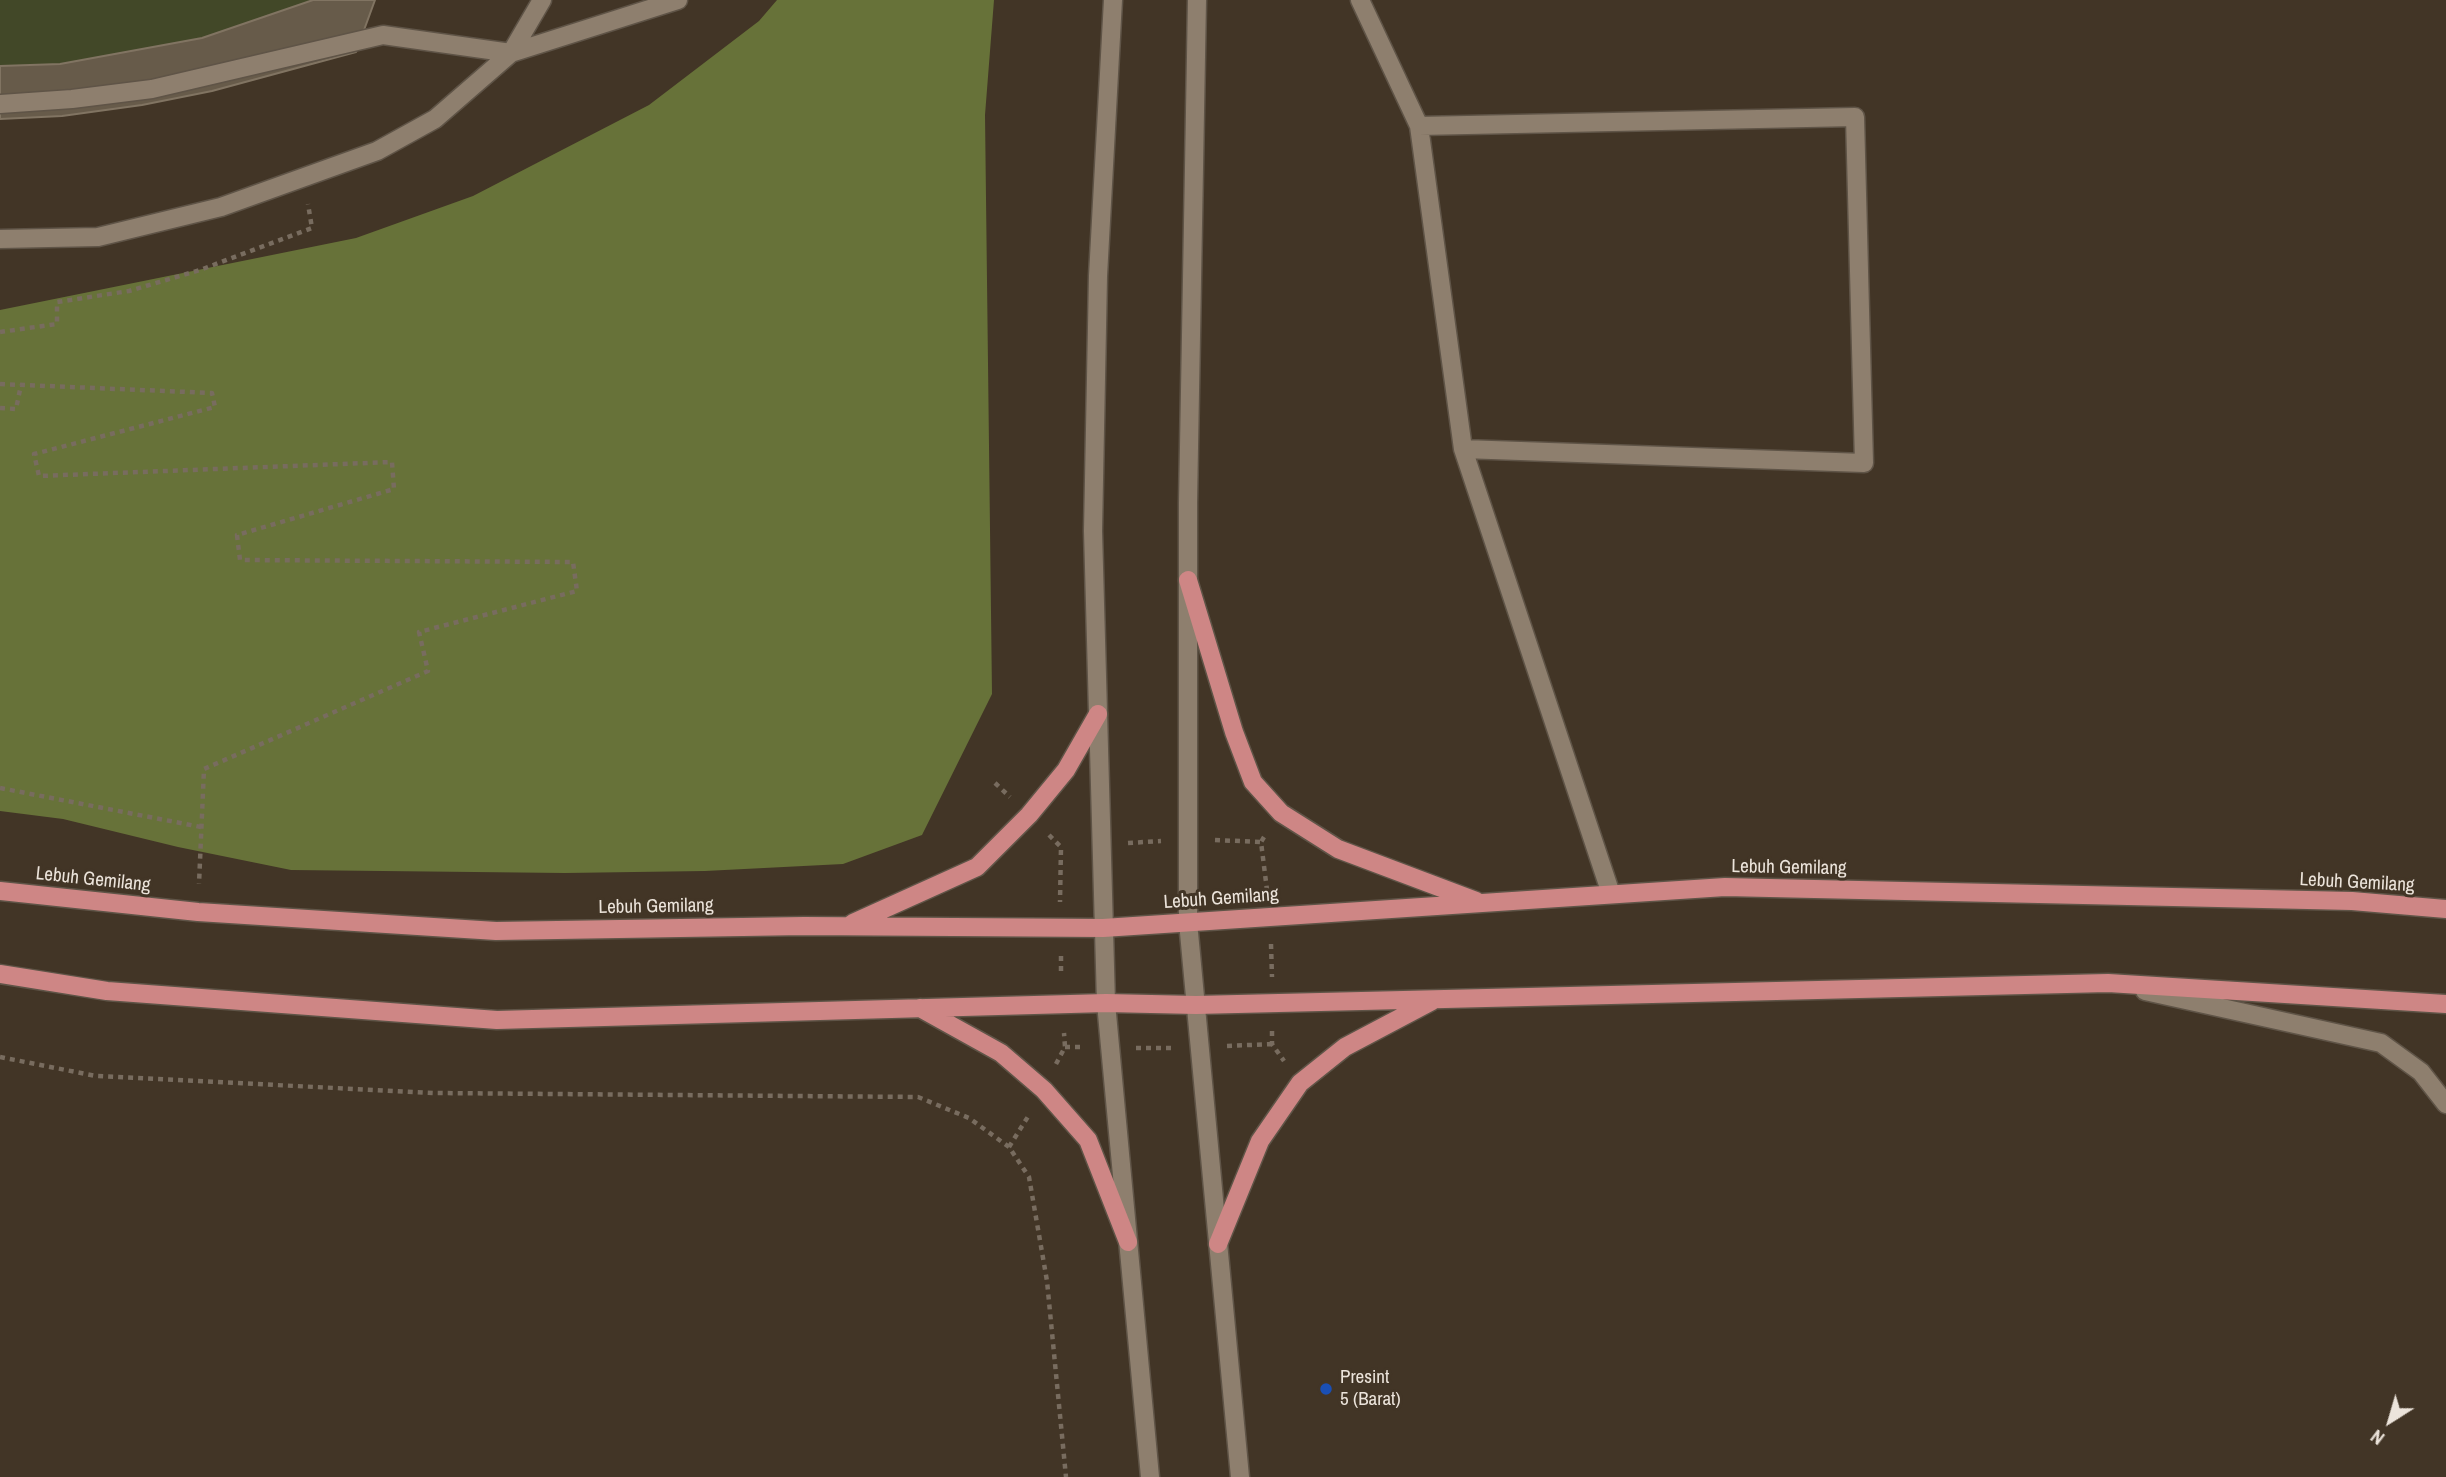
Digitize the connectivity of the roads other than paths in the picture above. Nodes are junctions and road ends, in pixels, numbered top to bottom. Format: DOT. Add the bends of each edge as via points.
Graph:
graph roads {
  1 [pos="542,0"];
  2 [pos="678,0"];
  3 [pos="1113,0"];
  4 [pos="1197,0"];
  5 [pos="1360,0"];
  6 [pos="511,53"];
  7 [pos="0,104"];
  8 [pos="1419,126"];
  9 [pos="0,239"];
  10 [pos="1463,449"];
  11 [pos="1188,580"];
  12 [pos="1098,714"];
  13 [pos="0,891"];
  14 [pos="1611,894"];
  15 [pos="1481,903"];
  16 [pos="2446,909"];
  17 [pos="1188,922"];
  18 [pos="847,926"];
  19 [pos="1103,928"];
  20 [pos="0,974"];
  21 [pos="2108,983"];
  22 [pos="1435,999"];
  23 [pos="1106,1003"];
  24 [pos="2446,1004"];
  25 [pos="1196,1005"];
  26 [pos="919,1008"];
  27 [pos="2446,1104"];
  28 [pos="1128,1241"];
  29 [pos="1218,1244"];
  30 [pos="1150,1477"];
  31 [pos="1240,1477"];
  1 -- 6 [label="street"];
  2 -- 6 [label="street"];
  3 -- 12 [label="street" via="1094,450"];
  4 -- 11 [label="street"];
  5 -- 8 [label="street"];
  6 -- 7 [label="street" via="383,35 152,89"];
  6 -- 9 [label="street" via="435,119 377,151 221,207 98,237"];
  8 -- 10 [label="street"];
  8 -- 10 [label="street" via="1855,117 1864,463"];
  10 -- 14 [label="street"];
  11 -- 15 [label="main road" via="1253,782 1281,813 1338,849"];
  11 -- 17 [label="street"];
  12 -- 18 [label="main road" via="1066,770 977,867"];
  12 -- 19 [label="street"];
  13 -- 18 [label="main road, Lebuh Gemilang" via="198,912 496,931"];
  14 -- 15 [label="main road, Lebuh Gemilang"];
  14 -- 16 [label="main road, Lebuh Gemilang" via="1739,887 2352,901"];
  15 -- 17 [label="main road, Lebuh Gemilang"];
  17 -- 19 [label="main road, Lebuh Gemilang"];
  17 -- 25 [label="street"];
  18 -- 19 [label="main road, Lebuh Gemilang"];
  19 -- 23 [label="street"];
  20 -- 26 [label="main road" via="107,991 497,1020"];
  21 -- 22 [label="main road"];
  21 -- 24 [label="main road"];
  21 -- 27 [label="street" via="2381,1043 2421,1072"];
  22 -- 25 [label="main road"];
  22 -- 29 [label="main road" via="1345,1047 1300,1083 1260,1141"];
  23 -- 25 [label="main road"];
  23 -- 26 [label="main road"];
  23 -- 28 [label="street"];
  25 -- 29 [label="street"];
  26 -- 28 [label="main road" via="1001,1053 1044,1090 1088,1140"];
  28 -- 30 [label="street"];
  29 -- 31 [label="street"];
}
